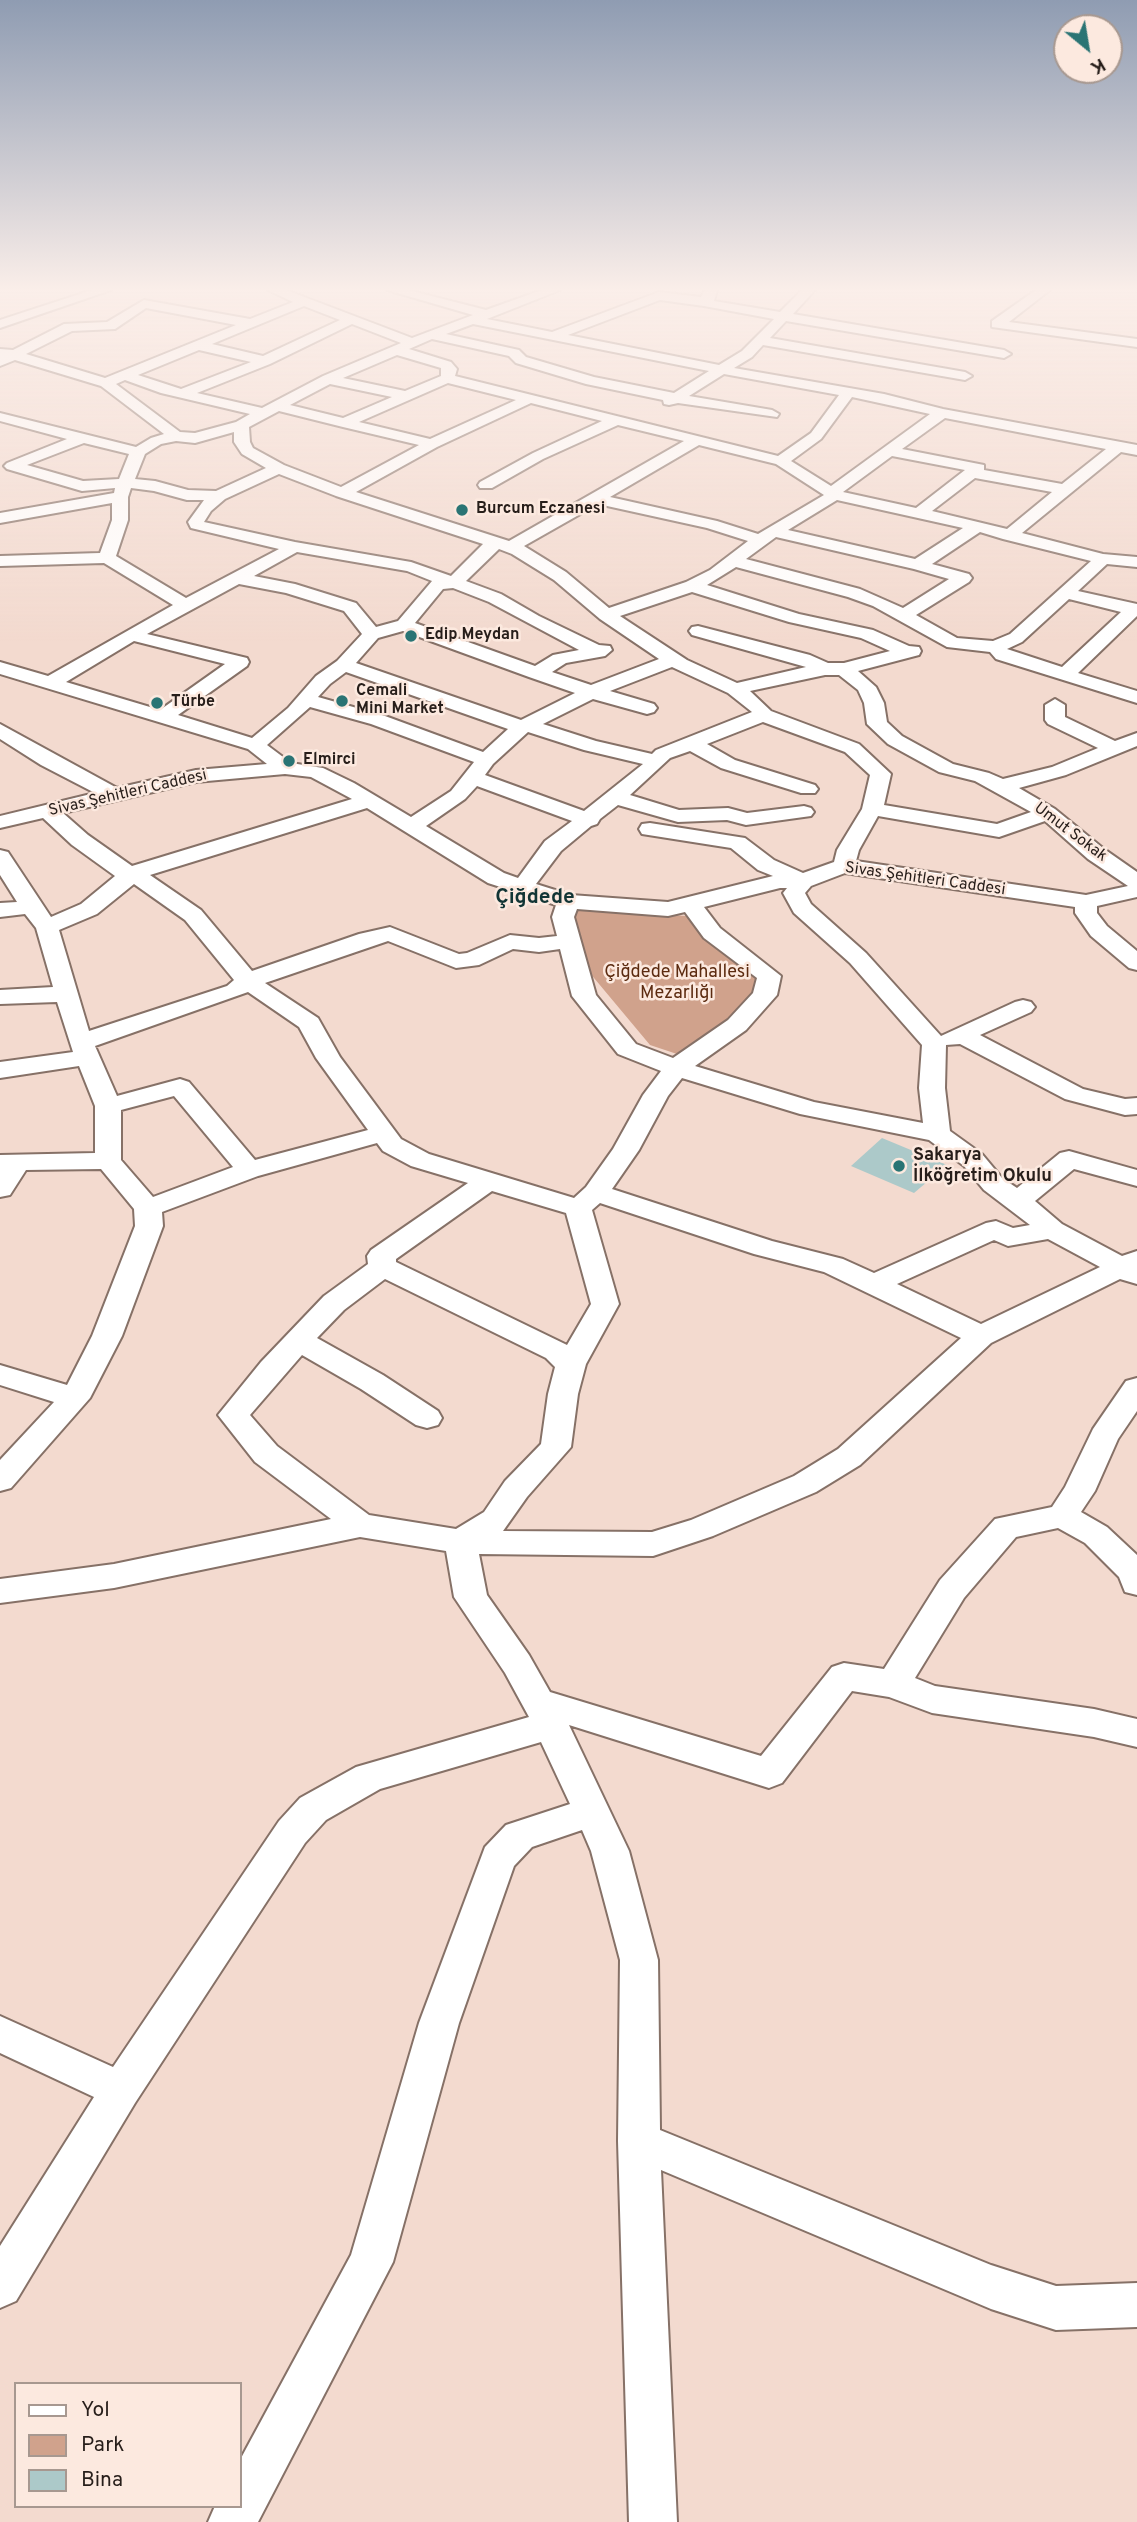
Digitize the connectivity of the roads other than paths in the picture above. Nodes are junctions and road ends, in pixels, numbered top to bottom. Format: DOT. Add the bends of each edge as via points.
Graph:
graph roads {
  1 [pos="139,408"];
  2 [pos="257,408"];
  3 [pos="274,408"];
  4 [pos="380,408"];
  5 [pos="510,408"];
  6 [pos="562,408"];
  7 [pos="653,408"];
  8 [pos="734,408"];
  9 [pos="837,408"];
  10 [pos="924,408"];
  11 [pos="270,410"];
  12 [pos="942,413"];
  13 [pos="772,414"];
  14 [pos="0,417"];
  15 [pos="617,422"];
  16 [pos="343,423"];
  17 [pos="241,425"];
  18 [pos="176,436"];
  19 [pos="82,438"];
  20 [pos="696,441"];
  21 [pos="432,444"];
  22 [pos="1117,447"];
  23 [pos="1137,450"];
  24 [pos="888,451"];
  25 [pos="138,452"];
  26 [pos="781,461"];
  27 [pos="278,468"];
  28 [pos="972,473"];
  29 [pos="486,485"];
  30 [pos="1064,489"];
  31 [pos="122,490"];
  32 [pos="342,493"];
  33 [pos="833,494"];
  34 [pos="219,496"];
  35 [pos="598,499"];
  36 [pos="919,513"];
  37 [pos="2,516"];
  38 [pos="977,526"];
  39 [pos="1009,535"];
  40 [pos="767,536"];
  41 [pos="506,545"];
  42 [pos="295,547"];
  43 [pos="1137,548"];
  44 [pos="107,558"];
  45 [pos="1103,559"];
  46 [pos="0,561"];
  47 [pos="732,561"];
  48 [pos="1130,562"];
  49 [pos="918,565"];
  50 [pos="236,578"];
  51 [pos="454,583"];
  52 [pos="692,586"];
  53 [pos="1064,593"];
  54 [pos="186,606"];
  55 [pos="1136,610"];
  56 [pos="606,615"];
  57 [pos="903,616"];
  58 [pos="404,625"];
  59 [pos="698,631"];
  60 [pos="372,634"];
  61 [pos="633,634"];
  62 [pos="131,635"];
  63 [pos="953,643"];
  64 [pos="995,647"];
  65 [pos="598,652"];
  66 [pos="906,652"];
  67 [pos="673,660"];
  68 [pos="344,665"];
  69 [pos="0,668"];
  70 [pos="834,669"];
  71 [pos="536,673"];
  72 [pos="1065,675"];
  73 [pos="50,683"];
  74 [pos="735,689"];
  75 [pos="591,692"];
  76 [pos="1137,698"];
  77 [pos="307,700"];
  78 [pos="1055,705"];
  79 [pos="648,708"];
  80 [pos="763,715"];
  81 [pos="163,717"];
  82 [pos="524,726"];
  83 [pos="0,730"];
  84 [pos="1137,739"];
  85 [pos="691,743"];
  86 [pos="256,745"];
  87 [pos="448,745"];
  88 [pos="1115,748"];
  89 [pos="486,760"];
  90 [pos="657,761"];
  91 [pos="427,762"];
  92 [pos="285,768"];
  93 [pos="473,778"];
  94 [pos="1001,786"];
  95 [pos="807,789"];
  96 [pos="114,795"];
  97 [pos="614,797"];
  98 [pos="368,801"];
  99 [pos="872,809"];
  100 [pos="804,812"];
  101 [pos="49,813"];
  102 [pos="1048,813"];
  103 [pos="590,820"];
  104 [pos="0,822"];
  105 [pos="411,827"];
  106 [pos="650,829"];
  107 [pos="0,857"];
  108 [pos="845,866"];
  109 [pos="133,873"];
  110 [pos="803,881"];
  111 [pos="522,887"];
  112 [pos="1137,889"];
  113 [pos="569,902"];
  114 [pos="1086,902"];
  115 [pos="690,903"];
  116 [pos="0,909"];
  117 [pos="39,917"];
  118 [pos="570,941"];
  119 [pos="1137,963"];
  120 [pos="247,981"];
  121 [pos="66,994"];
  122 [pos="0,997"];
  123 [pos="1023,1007"];
  124 [pos="963,1036"];
  125 [pos="934,1044"];
  126 [pos="86,1050"];
  127 [pos="676,1068"];
  128 [pos="0,1070"];
  129 [pos="108,1106"];
  130 [pos="1137,1107"];
  131 [pos="382,1134"];
  132 [pos="936,1134"];
  133 [pos="108,1161"];
  134 [pos="9,1163"];
  135 [pos="249,1170"];
  136 [pos="1137,1178"];
  137 [pos="490,1180"];
  138 [pos="0,1189"];
  139 [pos="587,1201"];
  140 [pos="1018,1201"];
  141 [pos="148,1208"];
  142 [pos="1052,1230"];
  143 [pos="383,1267"];
  144 [pos="1132,1269"];
  145 [pos="874,1284"];
  146 [pos="981,1336"];
  147 [pos="300,1341"];
  148 [pos="571,1364"];
  149 [pos="0,1375"];
  150 [pos="1137,1388"];
  151 [pos="75,1398"];
  152 [pos="427,1418"];
  153 [pos="0,1480"];
  154 [pos="1062,1516"];
  155 [pos="360,1525"];
  156 [pos="461,1542"];
  157 [pos="1137,1583"];
  158 [pos="0,1591"];
  159 [pos="893,1684"];
  160 [pos="544,1714"];
  161 [pos="1137,1733"];
  162 [pos="592,1812"];
  163 [pos="0,2034"];
  164 [pos="121,2090"];
  165 [pos="639,2141"];
  166 [pos="0,2286"];
  167 [pos="1137,2305"];
  168 [pos="242,2503"];
  169 [pos="653,2522"];
  1 -- 18 [label="street"];
  2 -- 11 [label="street"];
  3 -- 11 [label="street"];
  4 -- 16 [label="street"];
  5 -- 21 [label="street"];
  6 -- 15 [label="street"];
  7 -- 15 [label="street"];
  8 -- 13 [label="street"];
  9 -- 26 [label="street" via="816,436"];
  10 -- 12 [label="street"];
  11 -- 16 [label="street"];
  11 -- 17 [label="street"];
  12 -- 22 [label="street"];
  12 -- 24 [label="street"];
  14 -- 19 [label="street"];
  15 -- 20 [label="street"];
  15 -- 29 [label="street" via="538,456"];
  16 -- 21 [label="street"];
  17 -- 18 [label="street" via="195,438"];
  17 -- 27 [label="street" via="247,451"];
  18 -- 25 [label="street"];
  19 -- 25 [label="street"];
  19 -- 31 [label="street" via="12,466 82,486"];
  20 -- 26 [label="street"];
  20 -- 35 [label="street"];
  21 -- 32 [label="street"];
  22 -- 23 [label="street"];
  22 -- 30 [label="street"];
  24 -- 28 [label="street" via="978,468"];
  24 -- 33 [label="street"];
  25 -- 31 [label="street"];
  26 -- 33 [label="street"];
  27 -- 32 [label="street"];
  27 -- 34 [label="street"];
  28 -- 30 [label="street"];
  28 -- 36 [label="street"];
  30 -- 39 [label="street"];
  31 -- 34 [label="street" via="155,486 187,495"];
  31 -- 37 [label="street"];
  31 -- 44 [label="street" via="120,520"];
  32 -- 41 [label="street"];
  33 -- 36 [label="street"];
  33 -- 40 [label="street"];
  34 -- 42 [label="street" via="204,508 197,525"];
  35 -- 40 [label="street"];
  35 -- 41 [label="street"];
  36 -- 38 [label="street"];
  38 -- 39 [label="street"];
  38 -- 49 [label="street"];
  39 -- 45 [label="street"];
  40 -- 47 [label="street"];
  40 -- 49 [label="street"];
  41 -- 51 [label="street" via="490,547"];
  41 -- 56 [label="street" via="560,576"];
  42 -- 50 [label="street"];
  42 -- 51 [label="street" via="382,560"];
  43 -- 48 [label="street"];
  44 -- 46 [label="street"];
  44 -- 54 [label="street"];
  45 -- 48 [label="street"];
  45 -- 53 [label="street"];
  47 -- 52 [label="street"];
  47 -- 57 [label="street" via="854,593"];
  49 -- 57 [label="street" via="963,579"];
  50 -- 54 [label="street"];
  50 -- 60 [label="street" via="351,607"];
  51 -- 58 [label="street" via="438,584"];
  51 -- 65 [label="street" via="495,598"];
  52 -- 56 [label="street"];
  52 -- 66 [label="street" via="795,618 867,634"];
  53 -- 55 [label="street"];
  53 -- 64 [label="street" via="1016,638"];
  54 -- 62 [label="street"];
  55 -- 72 [label="street"];
  56 -- 61 [label="street"];
  57 -- 63 [label="street"];
  58 -- 60 [label="street"];
  58 -- 71 [label="street"];
  59 -- 70 [label="street"];
  60 -- 68 [label="street"];
  61 -- 65 [label="street" via="629,640"];
  61 -- 67 [label="street"];
  62 -- 73 [label="street"];
  62 -- 81 [label="street" via="240,662"];
  63 -- 64 [label="street"];
  63 -- 66 [label="street"];
  64 -- 72 [label="street" via="1003,655"];
  65 -- 71 [label="street" via="560,659"];
  66 -- 70 [label="street"];
  67 -- 74 [label="street"];
  67 -- 75 [label="street"];
  68 -- 77 [label="street" via="323,680"];
  68 -- 82 [label="street"];
  69 -- 73 [label="street"];
  70 -- 74 [label="street"];
  70 -- 94 [label="street, Umut Sokak" via="866,687 877,724 895,740 946,768"];
  71 -- 75 [label="street"];
  72 -- 76 [label="street"];
  73 -- 81 [label="street"];
  74 -- 80 [label="street"];
  75 -- 79 [label="street"];
  75 -- 82 [label="street"];
  77 -- 86 [label="street"];
  77 -- 87 [label="street"];
  78 -- 88 [label="street" via="1055,720"];
  80 -- 85 [label="street"];
  80 -- 99 [label="street" via="852,748 866,758 881,774"];
  81 -- 86 [label="street"];
  82 -- 89 [label="street"];
  82 -- 90 [label="street"];
  83 -- 96 [label="street"];
  84 -- 88 [label="street"];
  85 -- 90 [label="street"];
  85 -- 95 [label="street" via="728,764"];
  86 -- 92 [label="street"];
  87 -- 89 [label="street"];
  87 -- 91 [label="street"];
  88 -- 94 [label="street" via="1059,771"];
  89 -- 93 [label="street"];
  90 -- 97 [label="street"];
  92 -- 96 [label="street, Sivas Şehitleri Caddesi" via="196,776"];
  92 -- 98 [label="street, Sivas Şehitleri Caddesi" via="316,772"];
  93 -- 103 [label="street"];
  93 -- 105 [label="street" via="458,795"];
  94 -- 102 [label="street, Umut Sokak"];
  96 -- 101 [label="street, Sivas Şehitleri Caddesi"];
  97 -- 100 [label="street" via="678,816 728,814 746,819"];
  97 -- 103 [label="street"];
  98 -- 105 [label="street, Sivas Şehitleri Caddesi"];
  98 -- 109 [label="street"];
  99 -- 102 [label="street" via="999,831"];
  99 -- 108 [label="street" via="848,850"];
  101 -- 104 [label="street, Sivas Şehitleri Caddesi"];
  101 -- 109 [label="street" via="125,873"];
  102 -- 112 [label="street, Umut Sokak"];
  103 -- 111 [label="street" via="553,846"];
  105 -- 111 [label="street, Sivas Şehitleri Caddesi" via="496,878"];
  106 -- 110 [label="street" via="737,843 766,864"];
  107 -- 117 [label="street"];
  108 -- 110 [label="street, Sivas Şehitleri Caddesi"];
  108 -- 114 [label="street, Sivas Şehitleri Caddesi"];
  109 -- 117 [label="street" via="89,909"];
  109 -- 120 [label="street" via="193,915"];
  110 -- 115 [label="street, Sivas Şehitleri Caddesi" via="780,881"];
  110 -- 125 [label="street" via="794,893 802,908 858,958"];
  111 -- 113 [label="street, Sivas Şehitleri Caddesi"];
  112 -- 114 [label="street, Sivas Şehitleri Caddesi"];
  113 -- 115 [label="street, Sivas Şehitleri Caddesi" via="668,909"];
  113 -- 118 [label="street" via="563,917"];
  114 -- 119 [label="street" via="1086,913 1099,931"];
  115 -- 127 [label="street" via="712,933 769,976 765,995 737,1025"];
  116 -- 117 [label="street"];
  117 -- 121 [label="street"];
  118 -- 120 [label="street" via="510,943 471,960 456,961 390,934"];
  118 -- 127 [label="street" via="584,996 626,1049"];
  120 -- 126 [label="street" via="235,991"];
  120 -- 131 [label="street" via="309,1023"];
  121 -- 122 [label="street"];
  121 -- 126 [label="street"];
  123 -- 124 [label="street"];
  124 -- 125 [label="street"];
  124 -- 130 [label="street" via="1074,1094"];
  125 -- 132 [label="street"];
  126 -- 128 [label="street"];
  126 -- 129 [label="street"];
  127 -- 132 [label="street" via="809,1109"];
  127 -- 139 [label="street"];
  129 -- 133 [label="street"];
  129 -- 135 [label="street" via="180,1087"];
  131 -- 135 [label="street"];
  131 -- 137 [label="street" via="420,1160"];
  132 -- 140 [label="street"];
  133 -- 134 [label="street"];
  133 -- 141 [label="street"];
  134 -- 138 [label="street"];
  135 -- 141 [label="street"];
  136 -- 140 [label="street" via="1069,1159"];
  137 -- 139 [label="street"];
  137 -- 143 [label="street" via="381,1256"];
  139 -- 145 [label="street" via="833,1265"];
  139 -- 148 [label="street" via="605,1304"];
  140 -- 142 [label="street"];
  141 -- 151 [label="street" via="149,1226 130,1279"];
  142 -- 144 [label="street"];
  142 -- 145 [label="street" via="1008,1237 996,1229"];
  143 -- 147 [label="street" via="334,1303"];
  143 -- 148 [label="street" via="556,1352"];
  144 -- 146 [label="street"];
  145 -- 146 [label="street"];
  146 -- 156 [label="street" via="849,1457 805,1484 702,1528 653,1544"];
  147 -- 152 [label="street"];
  147 -- 155 [label="street" via="233,1415 266,1454"];
  148 -- 156 [label="street" via="556,1447 516,1489 495,1520"];
  149 -- 151 [label="street"];
  150 -- 154 [label="street" via="1104,1437"];
  151 -- 153 [label="street"];
  154 -- 157 [label="street" via="1096,1535 1134,1572"];
  154 -- 159 [label="street" via="1006,1527 952,1590"];
  155 -- 156 [label="street"];
  155 -- 158 [label="street" via="114,1576"];
  156 -- 160 [label="street" via="471,1597 517,1664"];
  159 -- 160 [label="street" via="844,1676 769,1773"];
  159 -- 161 [label="street" via="932,1699"];
  160 -- 162 [label="street"];
  160 -- 164 [label="street" via="369,1777 313,1809 292,1832"];
  162 -- 165 [label="street" via="610,1851 639,1960"];
  162 -- 168 [label="street" via="519,1836 498,1858 439,2023 371,2262"];
  163 -- 164 [label="street"];
  164 -- 166 [label="street"];
  165 -- 167 [label="street" via="1004,2291 1056,2308"];
  165 -- 169 [label="street"];
}
